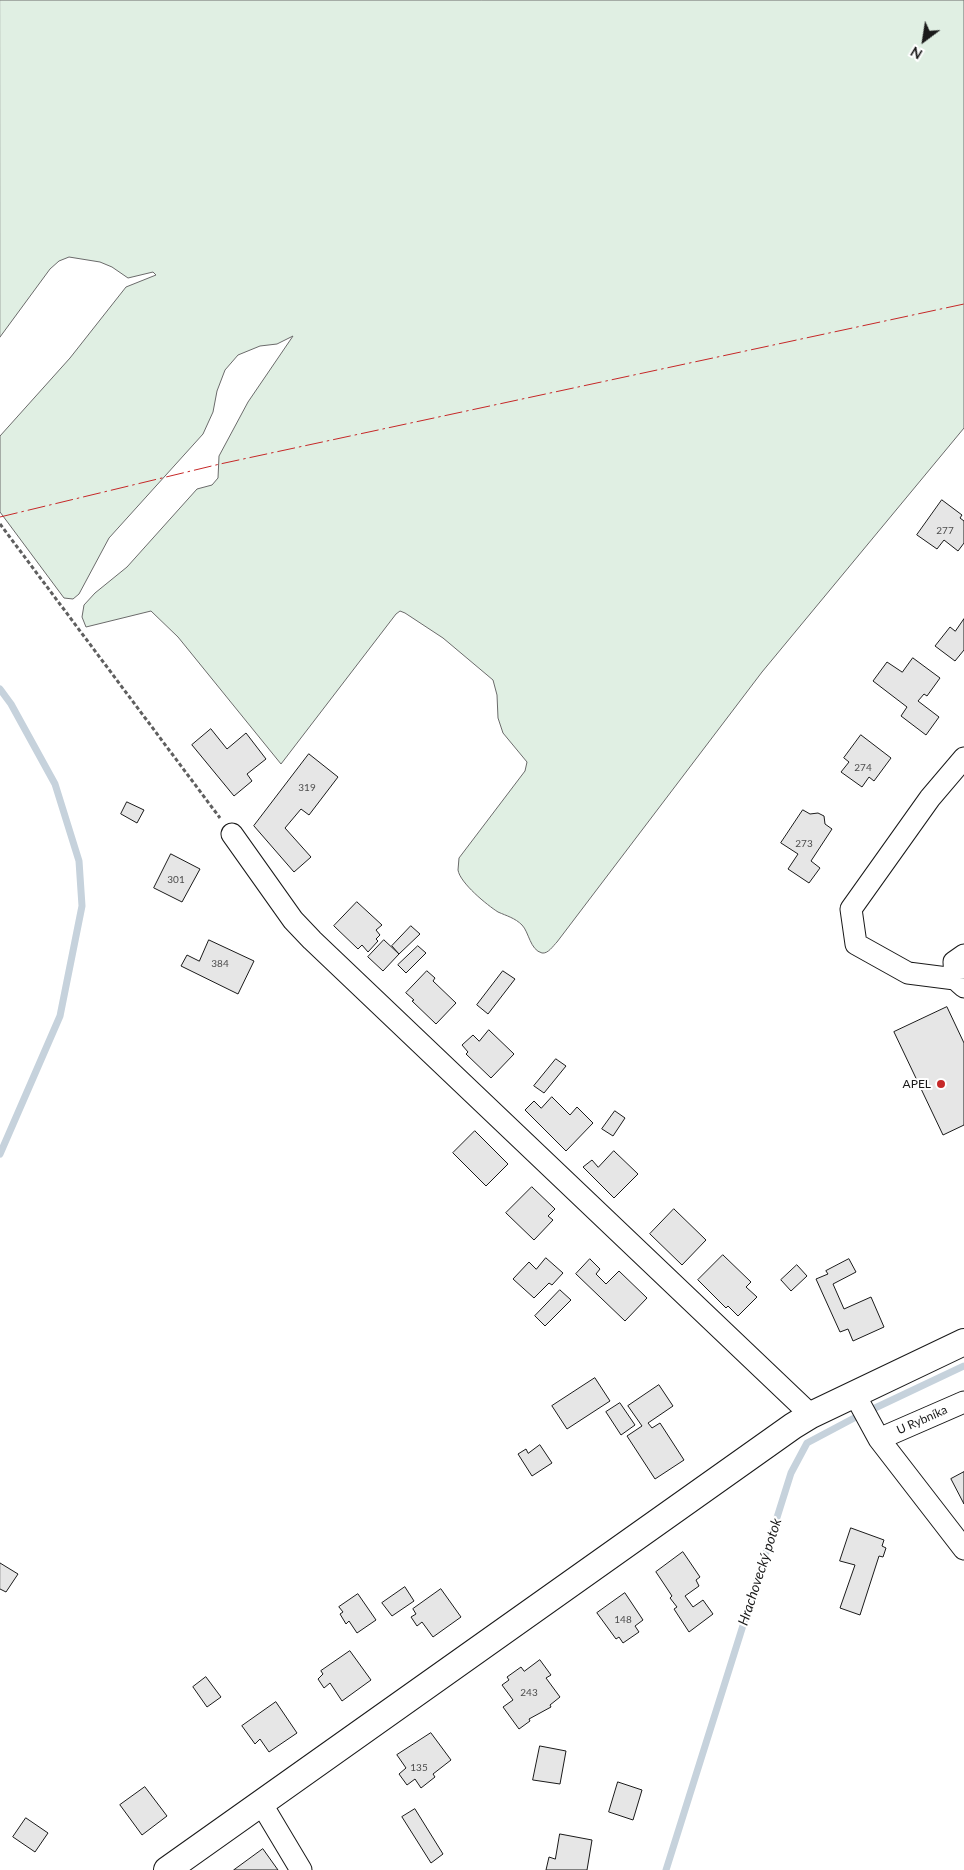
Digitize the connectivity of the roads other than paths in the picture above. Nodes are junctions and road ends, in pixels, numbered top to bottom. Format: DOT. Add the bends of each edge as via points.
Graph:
graph roads {
  1 [pos="964,758"];
  2 [pos="232,834"];
  3 [pos="964,955"];
  4 [pos="960,983"];
  5 [pos="964,1342"];
  6 [pos="964,1402"];
  7 [pos="810,1416"];
  8 [pos="866,1416"];
  9 [pos="964,1549"];
  10 [pos="261,1803"];
  11 [pos="167,1870"];
  12 [pos="301,1870"];
  1 -- 4 [label="street" via="930,798 851,909 856,944 908,973"];
  2 -- 7 [label="street" via="293,920 312,940"];
  3 -- 4 [label="street" via="954,962"];
  5 -- 8 [label="street"];
  6 -- 8 [label="street, U Rybníka"];
  7 -- 8 [label="street"];
  7 -- 10 [label="street"];
  8 -- 9 [label="street"];
  10 -- 11 [label="street"];
  10 -- 12 [label="street"];
}
